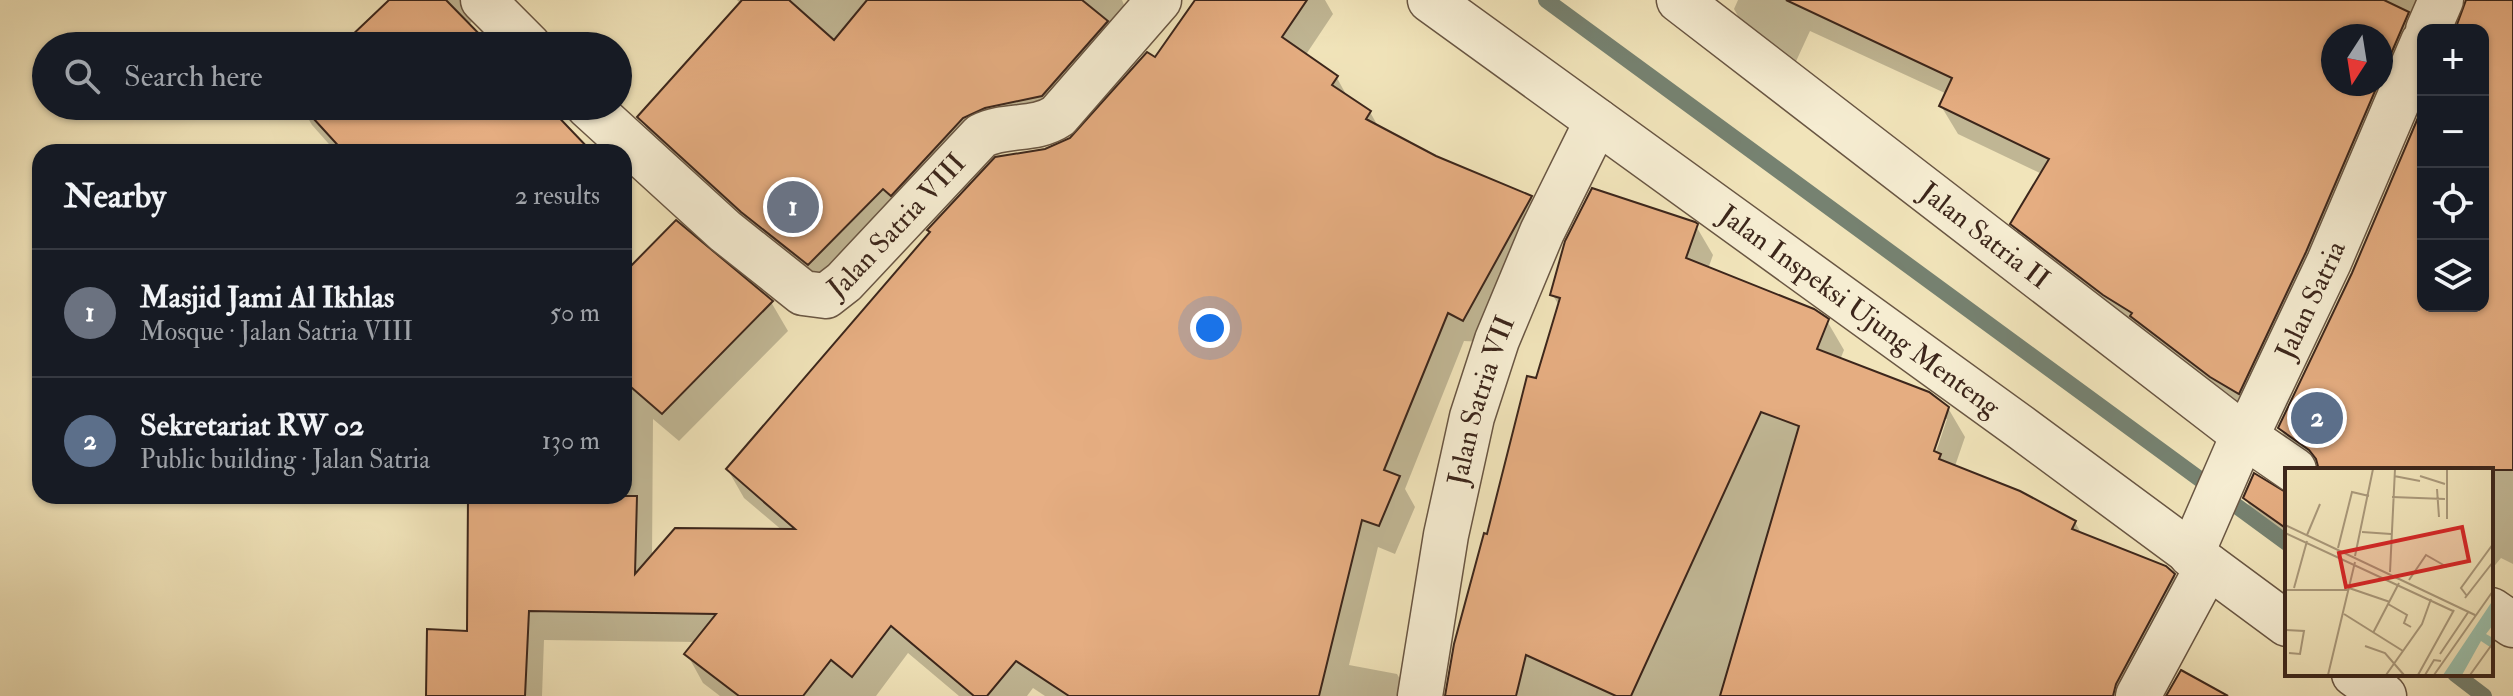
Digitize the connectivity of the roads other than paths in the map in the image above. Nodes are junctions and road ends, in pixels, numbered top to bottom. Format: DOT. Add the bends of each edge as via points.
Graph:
graph roads {
  1 [pos="483,0"];
  2 [pos="1159,0"];
  3 [pos="1430,0"];
  4 [pos="1679,0"];
  5 [pos="2441,0"];
  6 [pos="2431,24"];
  7 [pos="515,32"];
  8 [pos="2417,56"];
  9 [pos="603,120"];
  10 [pos="1597,121"];
  11 [pos="630,144"];
  12 [pos="632,146"];
  13 [pos="2242,443"];
  14 [pos="2290,468"];
  15 [pos="2198,554"];
  16 [pos="2493,611"];
  17 [pos="2285,622"];
  18 [pos="2513,625"];
  19 [pos="2357,676"];
  20 [pos="1420,696"];
  21 [pos="2138,696"];
  22 [pos="2384,696"];
  1 -- 7 [label="street"];
  2 -- 12 [label="street, Jalan Satria VIII" via="1058,116 1046,124 995,128 981,136 826,296 803,293"];
  3 -- 10 [label="street, Jalan Inspeksi Ujung Menteng"];
  4 -- 13 [label="street, Jalan Satria II"];
  5 -- 6 [label="street"];
  8 -- 13 [label="street, Jalan Satria" via="2329,262"];
  9 -- 11 [label="street, Jalan Satria VIII"];
  10 -- 15 [label="street, Jalan Inspeksi Ujung Menteng"];
  10 -- 20 [label="street, Jalan Satria VII" via="1542,232 1472,417"];
  13 -- 14 [label="street, Jalan Satria II"];
  13 -- 15 [label="street, Jalan Satria"];
  15 -- 17 [label="street, Jalan Inspeksi Ujung Menteng"];
  15 -- 21 [label="street, Jalan Satria"];
  16 -- 18 [label="street"];
  19 -- 22 [label="street"];
}
